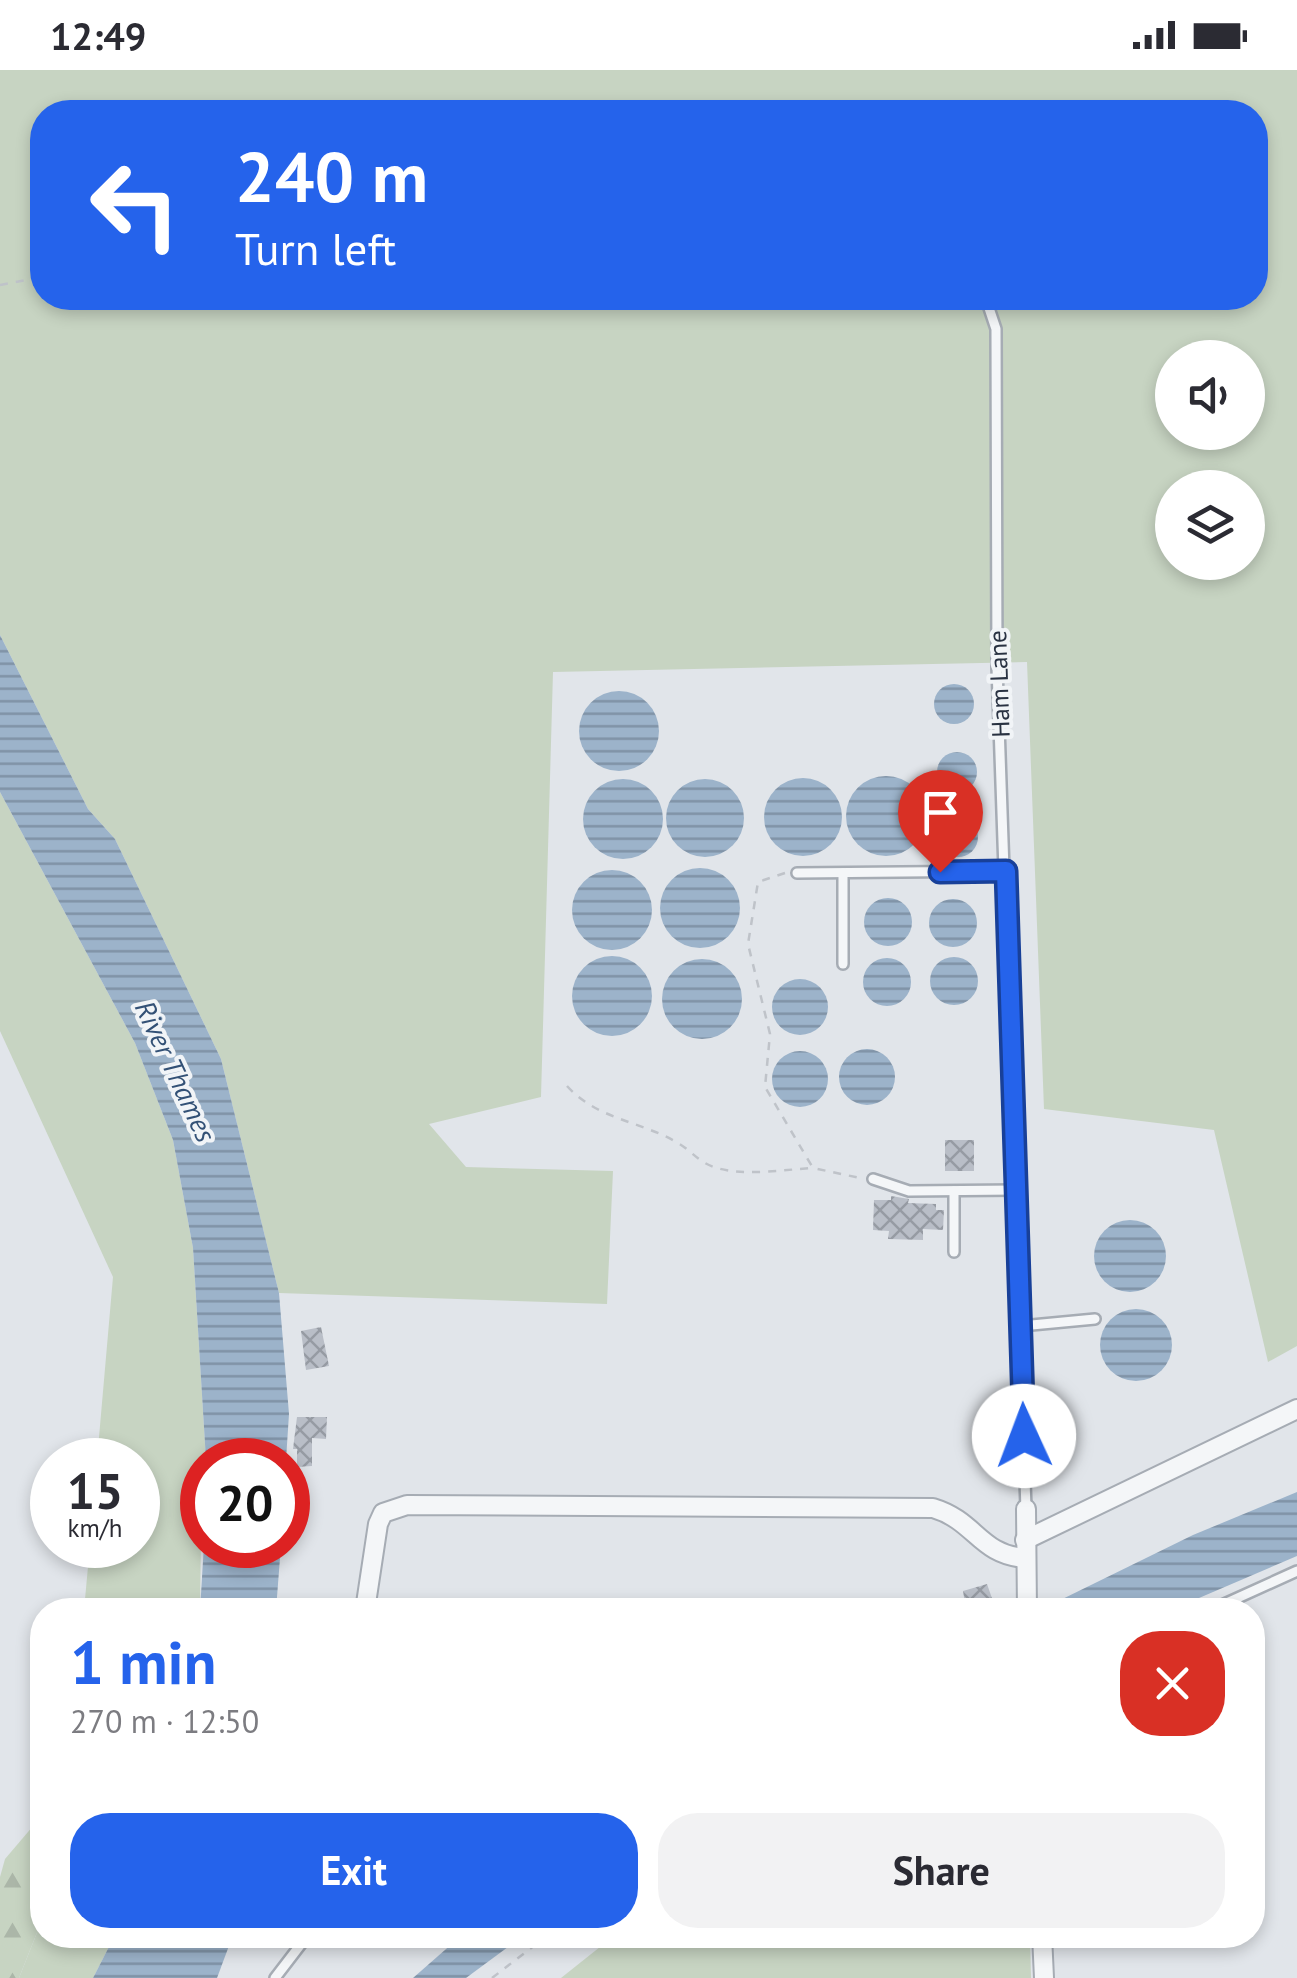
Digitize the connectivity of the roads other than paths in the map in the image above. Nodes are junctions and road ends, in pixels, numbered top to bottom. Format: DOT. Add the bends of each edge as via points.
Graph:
graph roads {
  1 [pos="990,310"];
  2 [pos="1006,871"];
  3 [pos="797,873"];
  4 [pos="843,873"];
  5 [pos="843,964"];
  6 [pos="873,1179"];
  7 [pos="1016,1190"];
  8 [pos="954,1191"];
  9 [pos="954,1252"];
  10 [pos="1095,1319"];
  11 [pos="1020,1326"];
  12 [pos="1297,1409"];
  13 [pos="1026,1509"];
  14 [pos="1024,1549"];
  15 [pos="1297,1570"];
  16 [pos="367,1598"];
  17 [pos="1026,1598"];
  18 [pos="1236,1598"];
  19 [pos="299,1948"];
  20 [pos="1043,1948"];
  21 [pos="274,1978"];
  22 [pos="1044,1978"];
  1 -- 2 [label="lane, Ham Lane" via="996,329"];
  2 -- 4 [label="lane"];
  2 -- 7 [label="lane, Ham Lane"];
  3 -- 4 [label="lane"];
  4 -- 5 [label="lane"];
  6 -- 8 [label="lane" via="909,1191"];
  7 -- 8 [label="lane"];
  7 -- 11 [label="lane, Ham Lane"];
  8 -- 9 [label="lane"];
  10 -- 11 [label="lane"];
  11 -- 13 [label="lane, Ham Lane"];
  12 -- 14 [label="street"];
  13 -- 14 [label="street, Ham Lane"];
  14 -- 16 [label="street" via="996,1555 962,1520 933,1508 407,1505 383,1513"];
  14 -- 17 [label="street, Ham Lane"];
  15 -- 18 [label="lane"];
  19 -- 21 [label="lane"];
  20 -- 22 [label="street"];
}
